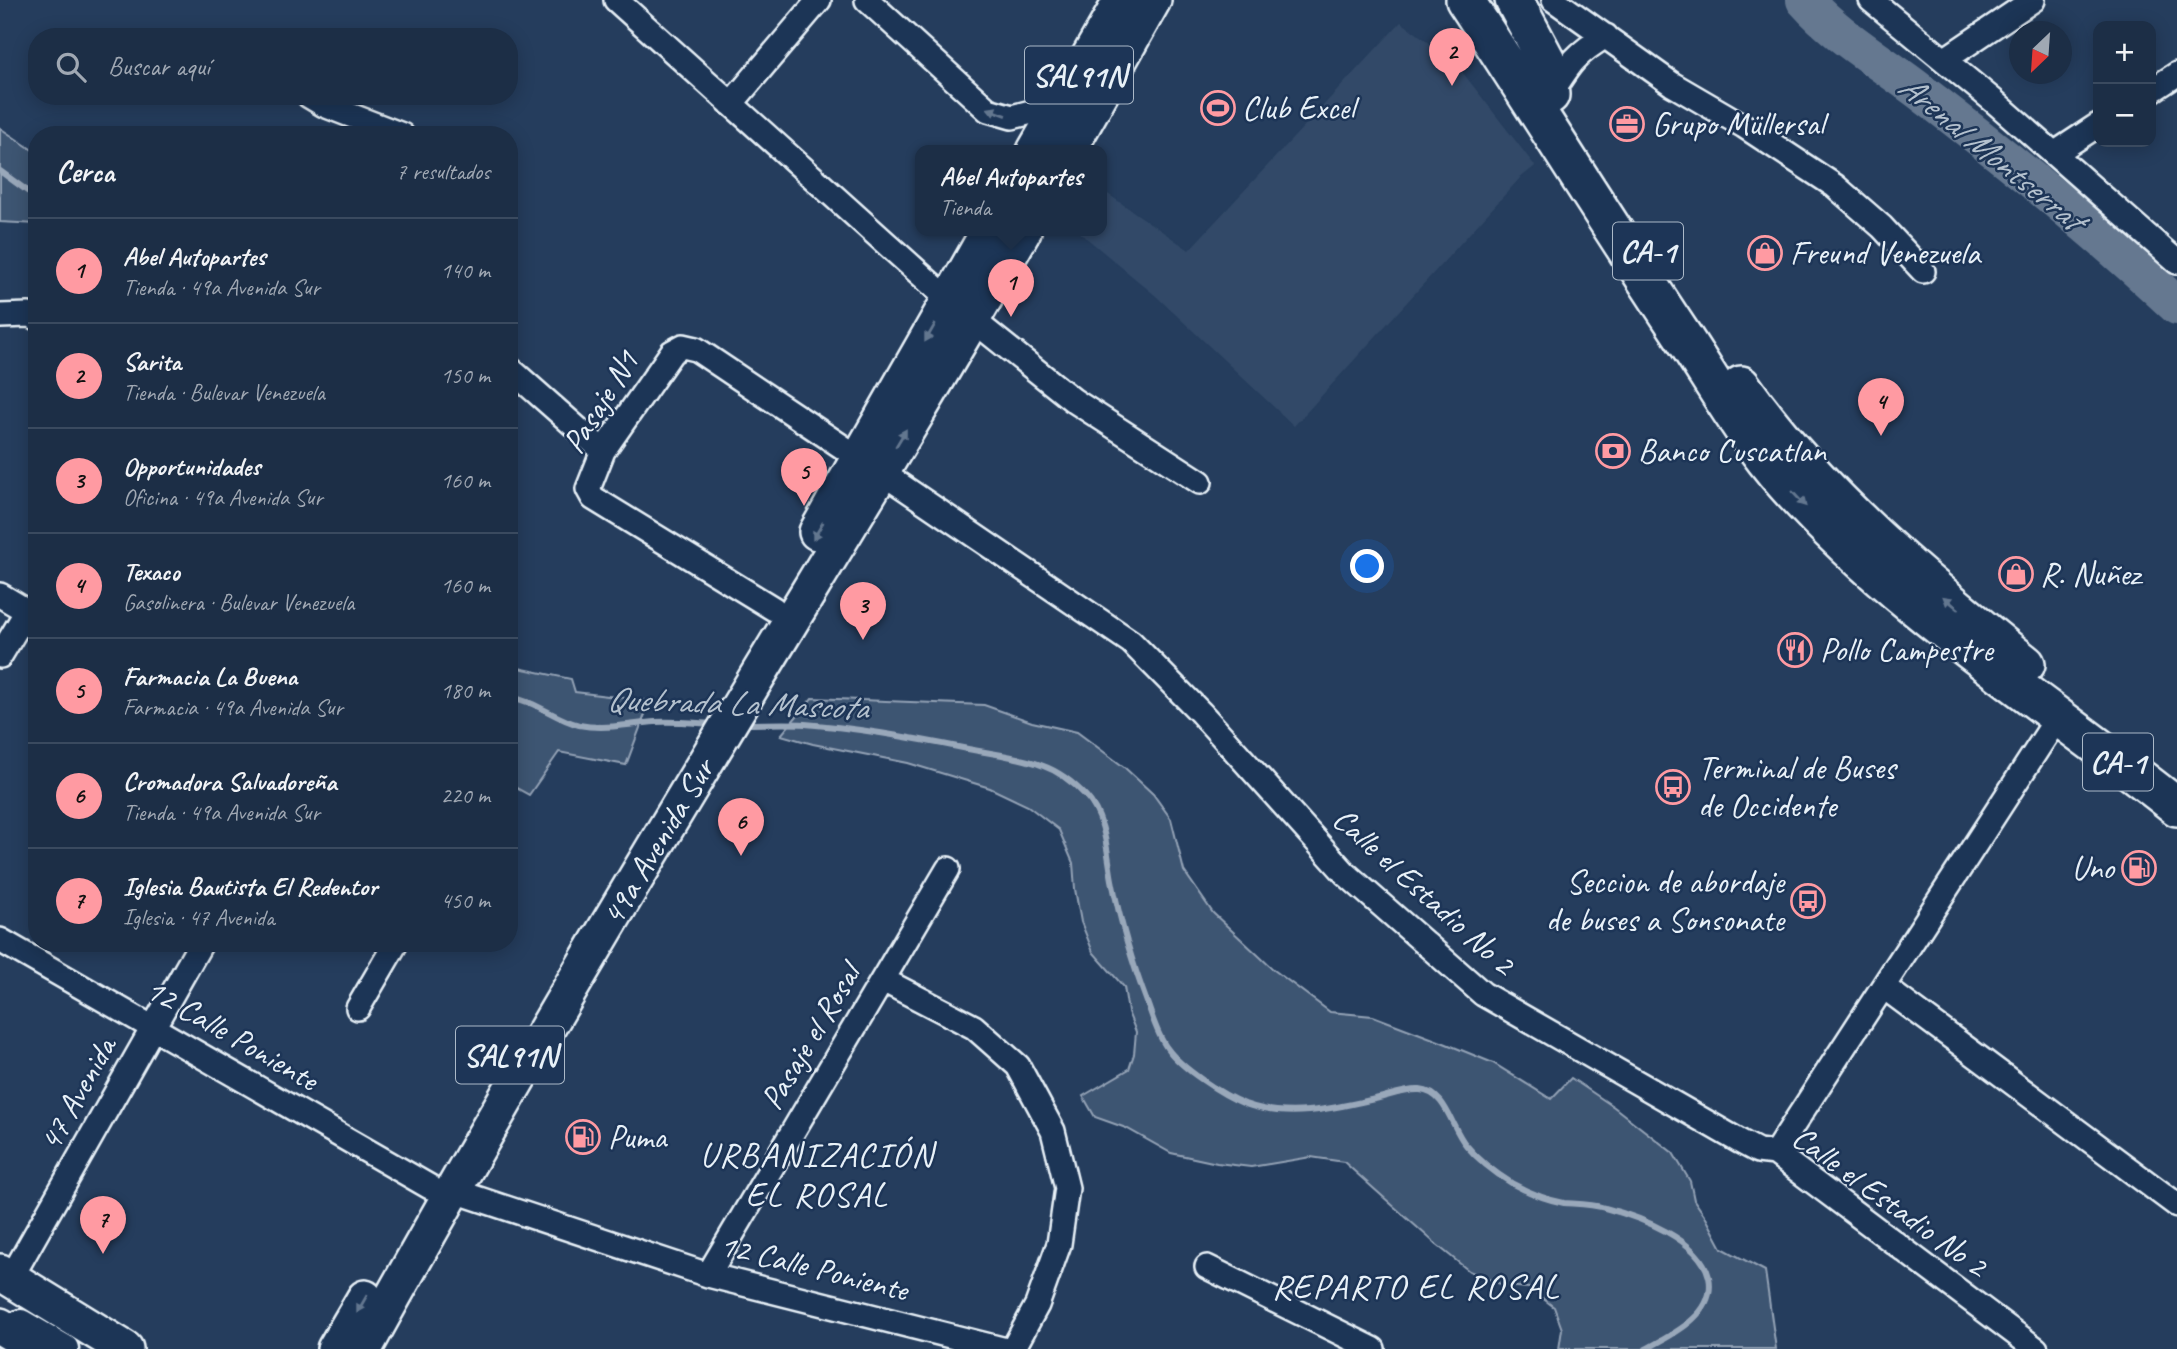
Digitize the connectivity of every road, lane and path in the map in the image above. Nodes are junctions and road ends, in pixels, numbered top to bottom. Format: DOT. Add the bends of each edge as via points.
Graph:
graph roads {
  1 [pos="616,0"];
  2 [pos="820,0"];
  3 [pos="867,0"];
  4 [pos="1122,0"];
  5 [pos="1153,0"];
  6 [pos="1436,0"];
  7 [pos="1465,0"];
  8 [pos="1490,0"];
  9 [pos="1514,0"];
  10 [pos="1554,0"];
  11 [pos="1871,0"];
  12 [pos="2032,0"];
  13 [pos="1606,36"];
  14 [pos="1944,61"];
  15 [pos="2177,74"];
  16 [pos="2156,88"];
  17 [pos="1550,95"];
  18 [pos="731,104"];
  19 [pos="1062,104"];
  20 [pos="324,105"];
  21 [pos="379,126"];
  22 [pos="2093,128"];
  23 [pos="1558,141"];
  24 [pos="1038,145"];
  25 [pos="1071,145"];
  26 [pos="2054,154"];
  27 [pos="987,236"];
  28 [pos="1019,236"];
  29 [pos="2172,250"];
  30 [pos="1923,271"];
  31 [pos="961,310"];
  32 [pos="28,315"];
  33 [pos="0,316"];
  34 [pos="518,376"];
  35 [pos="603,451"];
  36 [pos="870,465"];
  37 [pos="1200,482"];
  38 [pos="0,594"];
  39 [pos="774,609"];
  40 [pos="28,612"];
  41 [pos="28,619"];
  42 [pos="0,656"];
  43 [pos="726,713"];
  44 [pos="2059,717"];
  45 [pos="2177,783"];
  46 [pos="2177,807"];
  47 [pos="948,869"];
  48 [pos="0,940"];
  49 [pos="196,952"];
  50 [pos="391,952"];
  51 [pos="883,979"];
  52 [pos="1884,987"];
  53 [pos="358,1008"];
  54 [pos="152,1026"];
  55 [pos="1775,1153"];
  56 [pos="441,1189"];
  57 [pos="2177,1205"];
  58 [pos="1207,1267"];
  59 [pos="708,1275"];
  60 [pos="4,1279"];
  61 [pos="0,1312"];
  62 [pos="0,1326"];
  63 [pos="38,1349"];
  64 [pos="64,1349"];
  65 [pos="100,1349"];
  66 [pos="125,1349"];
  67 [pos="335,1349"];
  68 [pos="364,1349"];
  69 [pos="1002,1349"];
  70 [pos="1013,1349"];
  71 [pos="1373,1349"];
  72 [pos="2036,1349"];
  1 -- 18 [label="street"];
  2 -- 18 [label="street"];
  19 -- 3 [label="street, one-way" via="1012,117 988,110"];
  4 -- 19 [label="main road, SAL91N"];
  5 -- 25 [label="main road, SAL91N"];
  6 -- 23 [label="highway" via="1481,49 1513,96"];
  7 -- 23 [label="highway, CA-1"];
  8 -- 17 [label="highway, CA-1"];
  9 -- 17 [label="highway" via="1547,62"];
  10 -- 13 [label="street"];
  11 -- 14 [label="street"];
  12 -- 14 [label="street"];
  13 -- 17 [label="street" via="1574,58"];
  13 -- 30 [label="street" via="1835,186"];
  14 -- 26 [label="street"];
  15 -- 16 [label="street"];
  45 -- 17 [label="highway, CA-1, one-way" via="1930,587 1816,479 1754,402 1655,262"];
  18 -- 31 [label="street"];
  19 -- 24 [label="main road, SAL91N"];
  20 -- 21 [label="street"];
  22 -- 26 [label="street"];
  23 -- 44 [label="highway, CA-1, one-way" via="1739,425 1782,481 1914,608"];
  26 -- 29 [label="street"];
  27 -- 31 [label="main road, 49a Avenida Sur / SAL91N"];
  28 -- 31 [label="main road, 49a Avenida Sur / SAL91N"];
  31 -- 36 [label="main road, 49a Avenida Sur / SAL91N"];
  31 -- 37 [label="street" via="1073,400"];
  32 -- 33 [label="street"];
  34 -- 35 [label="street"];
  35 -- 36 [label="street, Pasaje N1" via="672,352 683,346 696,349"];
  35 -- 39 [label="street, Pasaje N1" via="587,489 593,498"];
  36 -- 39 [label="main road, 49a Avenida Sur / SAL91N, one-way"];
  36 -- 43 [label="main road, 49a Avenida Sur / SAL91N"];
  36 -- 55 [label="street, Calle el Estadio No 2" via="1132,642 1345,873 1483,994 1741,1142"];
  38 -- 40 [label="street"];
  39 -- 43 [label="main road, 49a Avenida Sur / SAL91N"];
  41 -- 42 [label="street"];
  43 -- 56 [label="main road, 49a Avenida Sur / SAL91N"];
  44 -- 46 [label="highway, CA-1"];
  44 -- 52 [label="street"];
  47 -- 51 [label="street, Pasaje el Rosal"];
  48 -- 54 [label="street, 12 Calle Poniente"];
  49 -- 54 [label="street, 47 Avenida"];
  50 -- 53 [label="street"];
  51 -- 59 [label="street, Pasaje el Rosal"];
  51 -- 70 [label="street" via="974,1027 1018,1066 1053,1131 1067,1188 1059,1244 1037,1305"];
  52 -- 55 [label="street"];
  52 -- 57 [label="street"];
  54 -- 56 [label="street, 12 Calle Poniente"];
  54 -- 60 [label="street, 47 Avenida"];
  55 -- 72 [label="street, Calle el Estadio No 2"];
  56 -- 59 [label="street, 12 Calle Poniente"];
  56 -- 67 [label="main road, 49a Avenida Sur / SAL91N, one-way"];
  56 -- 68 [label="main road, 49a Avenida Sur / SAL91N"];
  58 -- 71 [label="street"];
  59 -- 69 [label="street, 12 Calle Poniente"];
  60 -- 65 [label="street"];
  60 -- 66 [label="main road"];
  61 -- 64 [label="street"];
  62 -- 63 [label="main road"];
}
